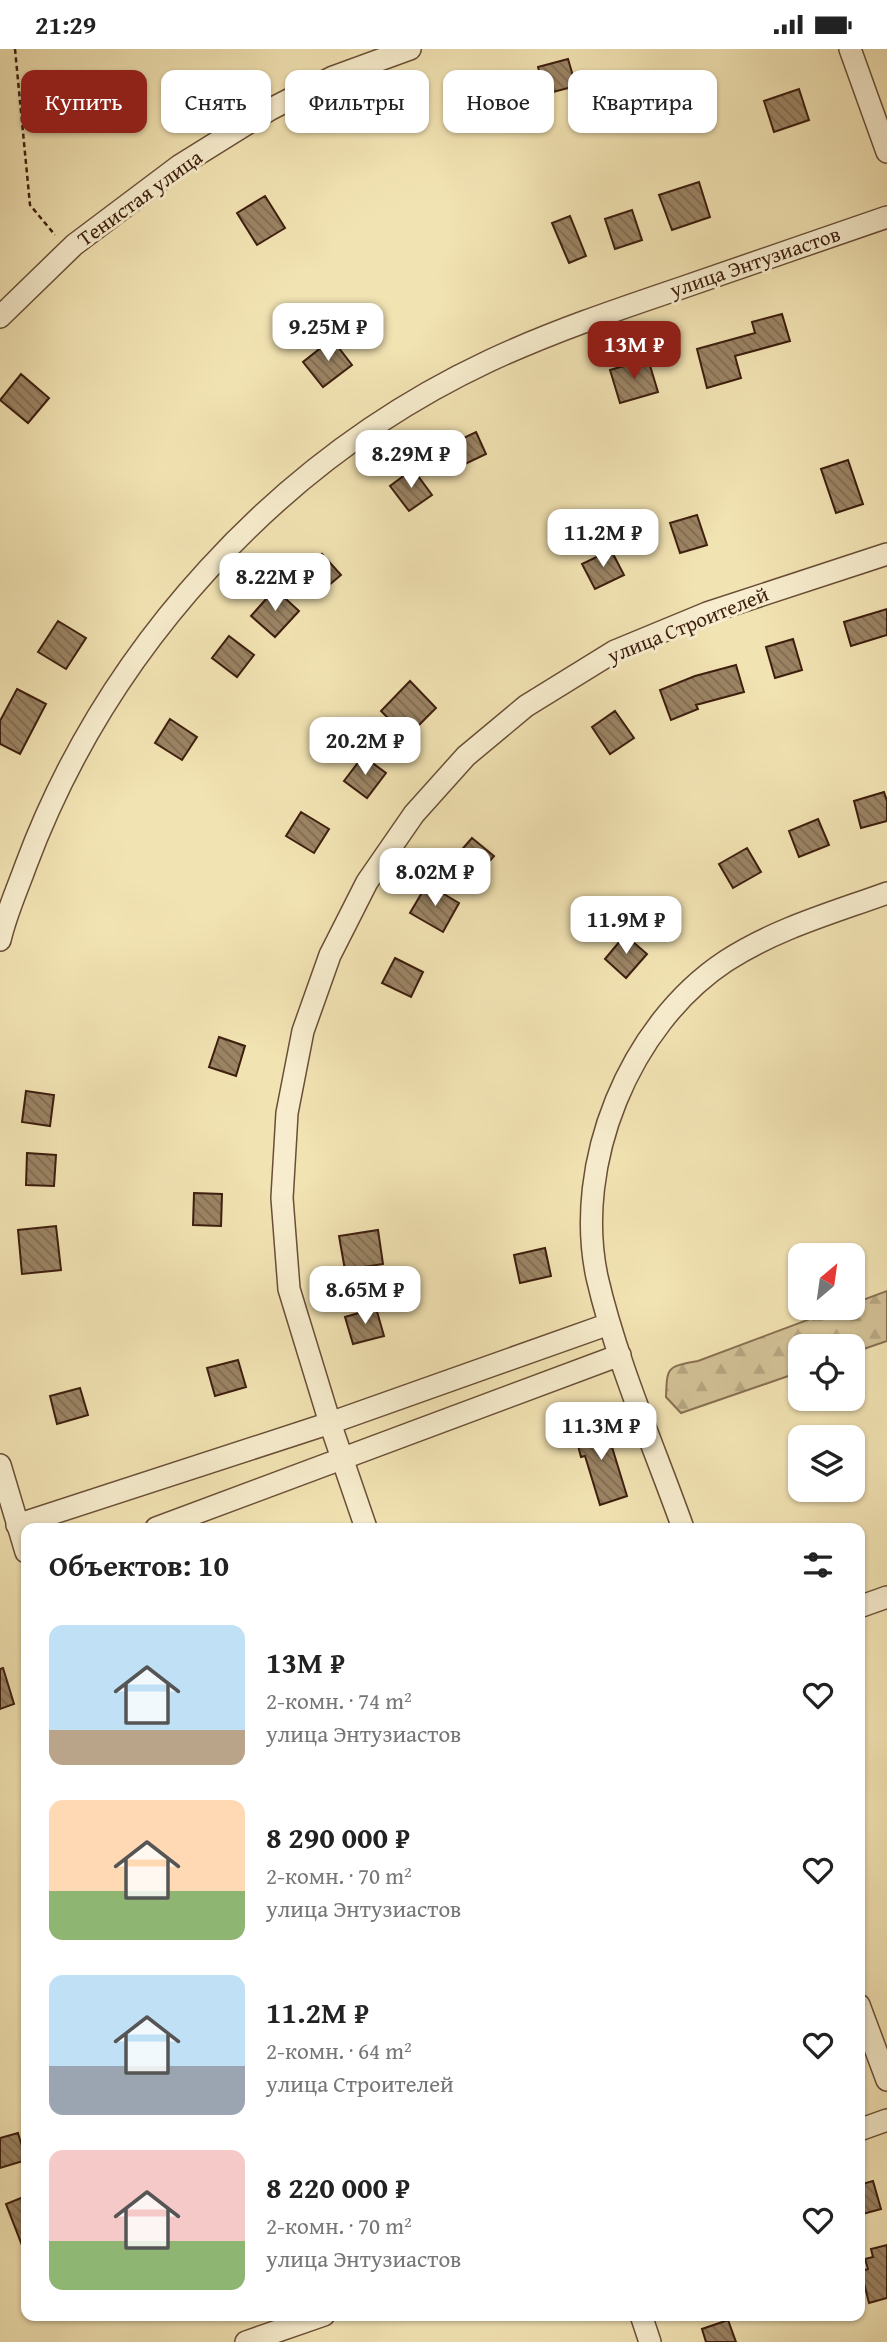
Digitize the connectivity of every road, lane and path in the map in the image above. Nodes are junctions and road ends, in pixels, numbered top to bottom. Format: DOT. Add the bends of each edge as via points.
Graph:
graph roads {
  1 [pos="15,49"];
  2 [pos="410,49"];
  3 [pos="850,49"];
  4 [pos="887,152"];
  5 [pos="887,217"];
  6 [pos="68,251"];
  7 [pos="0,317"];
  8 [pos="887,554"];
  9 [pos="887,893"];
  10 [pos="0,940"];
  11 [pos="609,1324"];
  12 [pos="620,1355"];
  13 [pos="330,1423"];
  14 [pos="342,1458"];
  15 [pos="0,1465"];
  16 [pos="23,1523"];
  17 [pos="169,1523"];
  18 [pos="364,1523"];
  19 [pos="681,1523"];
  20 [pos="21,1524"];
  21 [pos="17,1525"];
  22 [pos="21,1537"];
  23 [pos="887,1597"];
  24 [pos="865,1605"];
  25 [pos="865,2021"];
  26 [pos="887,2080"];
  27 [pos="887,2120"];
  28 [pos="865,2128"];
  29 [pos="643,2321"];
  30 [pos="310,2324"];
  31 [pos="246,2342"];
  32 [pos="650,2342"];
  1 -- 6 [label="path" via="30,205"];
  2 -- 6 [label="street, Тенистая улица" via="332,77 269,110 178,166"];
  3 -- 4 [label="street"];
  5 -- 10 [label="street, улица Энтузиастов" via="600,315 489,361 419,398 306,477 214,563 128,669 64,776 40,827"];
  6 -- 7 [label="street, Тенистая улица"];
  8 -- 13 [label="street, улица Строителей" via="707,613 615,651 526,706 466,756 414,814 367,882 330,955 308,1019 287,1113 282,1198 289,1289"];
  9 -- 11 [label="street" via="776,933 725,962 682,997 646,1041 616,1096 597,1160 592,1228"];
  11 -- 12 [label="street"];
  11 -- 13 [label="street"];
  12 -- 14 [label="street"];
  12 -- 19 [label="street"];
  13 -- 14 [label="street, улица Строителей"];
  13 -- 16 [label="street"];
  14 -- 17 [label="street"];
  14 -- 18 [label="street, улица Строителей"];
  15 -- 21 [label="street"];
  20 -- 21 [label="street"];
  21 -- 22 [label="street"];
  23 -- 24 [label="street"];
  25 -- 26 [label="street"];
  27 -- 28 [label="street"];
  29 -- 32 [label="street"];
  30 -- 31 [label="street"];
}
